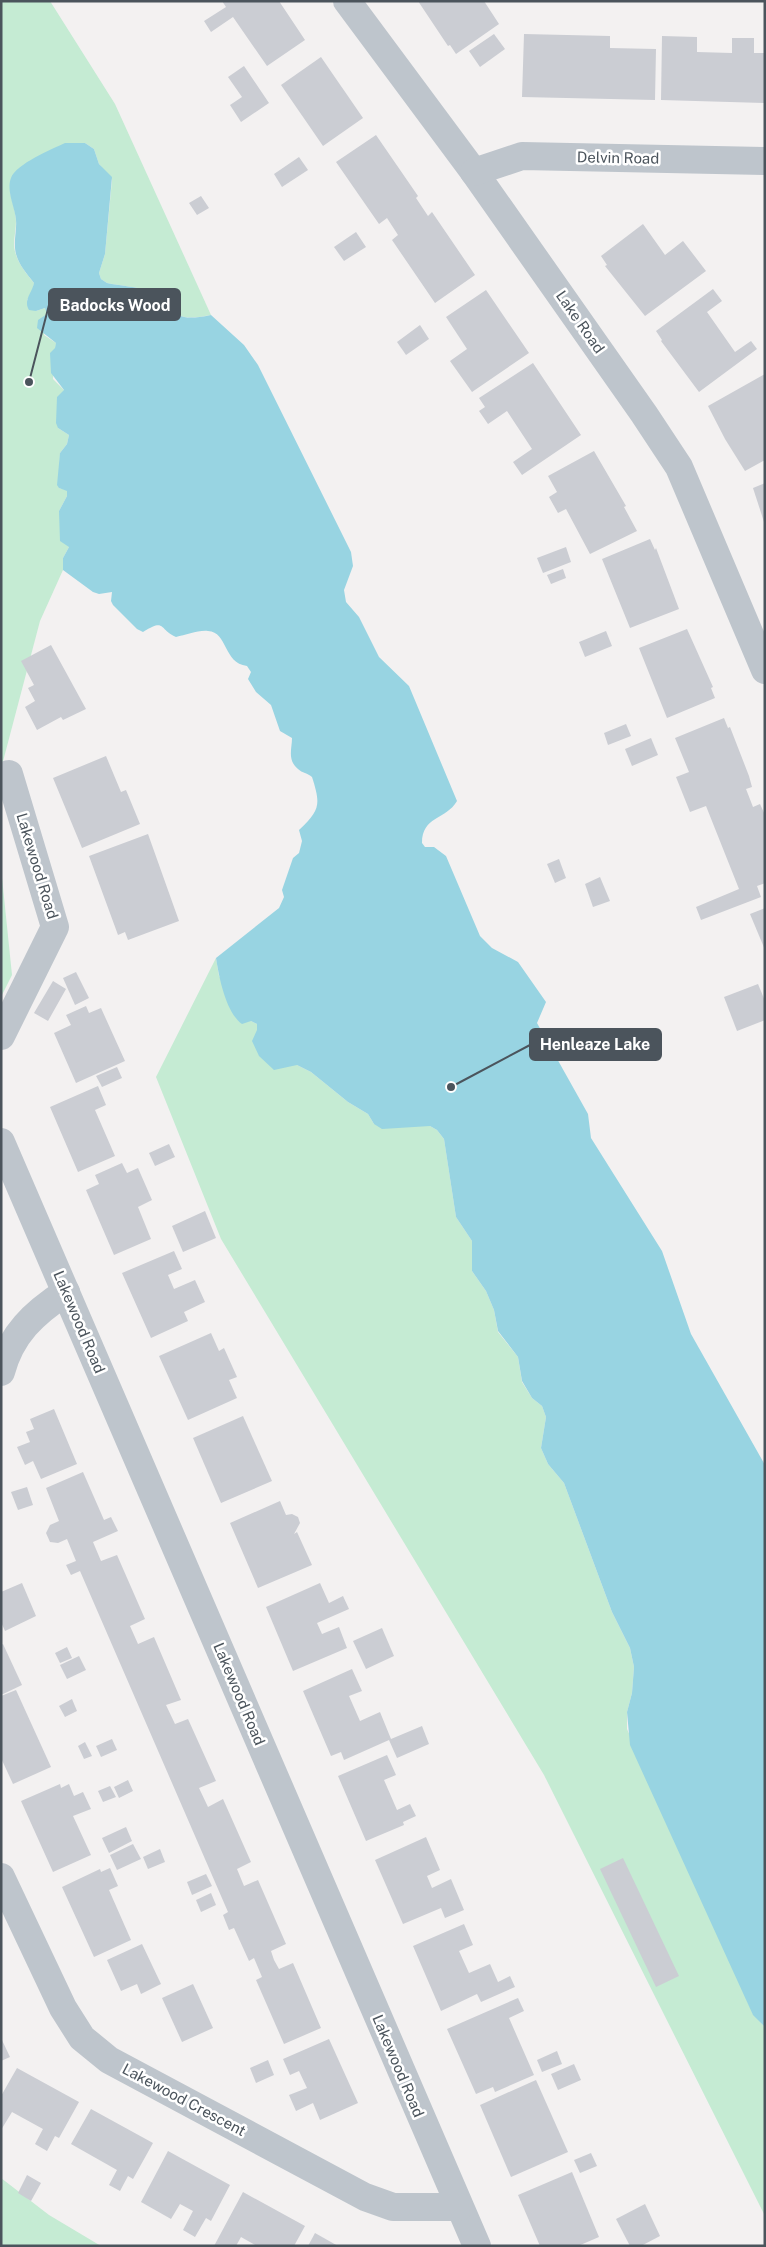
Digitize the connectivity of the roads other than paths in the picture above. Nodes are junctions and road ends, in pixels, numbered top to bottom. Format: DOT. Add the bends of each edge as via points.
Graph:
graph roads {
  1 [pos="347,1"];
  2 [pos="765,161"];
  3 [pos="474,172"];
  4 [pos="765,670"];
  5 [pos="9,774"];
  6 [pos="1,1036"];
  7 [pos="1,1142"];
  8 [pos="66,1292"];
  9 [pos="1,1372"];
  10 [pos="1,1876"];
  11 [pos="459,2207"];
  12 [pos="477,2246"];
  1 -- 3 [label="street, Lake Road"];
  2 -- 3 [label="street, Delvin Road" via="522,156"];
  3 -- 4 [label="street, Lake Road" via="679,467"];
  5 -- 6 [label="street, Lakewood Road" via="55,927"];
  7 -- 8 [label="street, Lakewood Road"];
  8 -- 9 [label="street" via="42,1308 25,1326 6,1352"];
  8 -- 11 [label="street, Lakewood Road"];
  10 -- 11 [label="street, Lakewood Crescent" via="63,2008 82,2038 110,2060 365,2197 393,2207"];
  11 -- 12 [label="street, Lakewood Road"];
}
